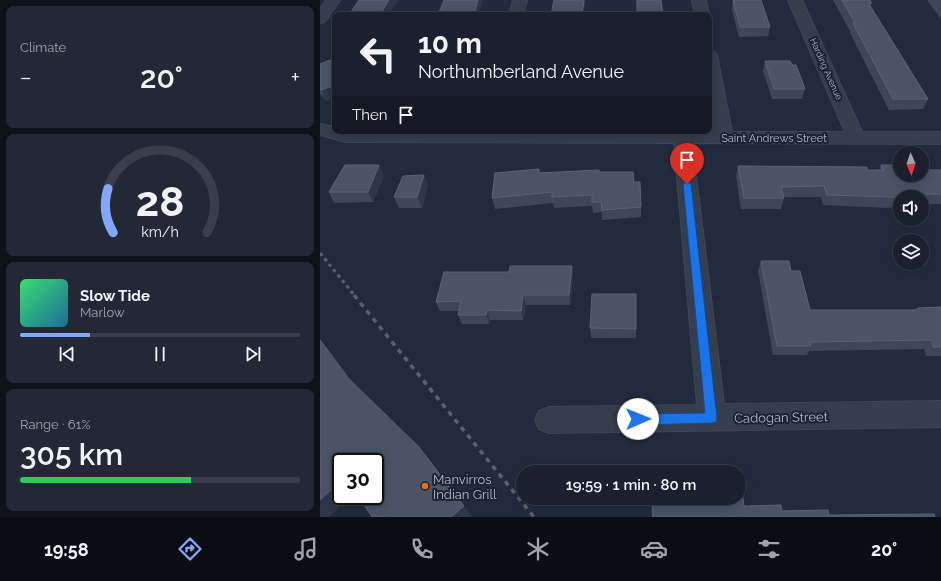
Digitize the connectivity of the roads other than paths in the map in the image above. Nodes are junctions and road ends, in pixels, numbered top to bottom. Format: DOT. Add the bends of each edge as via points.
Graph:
graph roads {
  1 [pos="333,0"];
  2 [pos="520,0"];
  3 [pos="699,0"];
  4 [pos="795,0"];
  5 [pos="517,12"];
  6 [pos="701,12"];
  7 [pos="320,18"];
  8 [pos="712,71"];
  9 [pos="320,129"];
  10 [pos="332,132"];
  11 [pos="339,134"];
  12 [pos="484,134"];
  13 [pos="682,137"];
  14 [pos="724,137"];
  15 [pos="856,138"];
  16 [pos="941,138"];
  17 [pos="941,414"];
  18 [pos="712,418"];
  19 [pos="549,420"];
  1 -- 7 [label="street"];
  2 -- 5 [label="street"];
  3 -- 6 [label="street"];
  4 -- 15 [label="street, Harding Avenue"];
  8 -- 14 [label="street"];
  9 -- 10 [label="street, Saint Andrews Street"];
  11 -- 12 [label="street, Saint Andrews Street"];
  12 -- 13 [label="street, Saint Andrews Street"];
  13 -- 14 [label="street, Saint Andrews Street"];
  13 -- 18 [label="street"];
  14 -- 15 [label="street, Saint Andrews Street"];
  15 -- 16 [label="street, Saint Andrews Street"];
  17 -- 18 [label="street, Cadogan Street"];
  18 -- 19 [label="street, Cadogan Street"];
}
